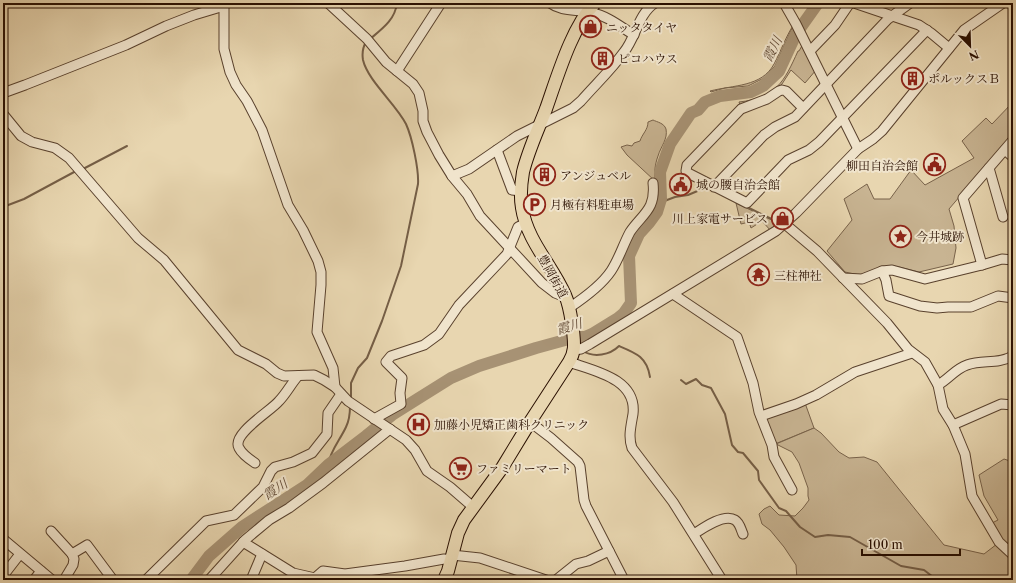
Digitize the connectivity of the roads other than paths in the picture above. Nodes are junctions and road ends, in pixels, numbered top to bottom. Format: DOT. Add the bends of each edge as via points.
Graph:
graph roads {
  1 [pos="328,3"];
  2 [pos="441,3"];
  3 [pos="550,3"];
  4 [pos="655,3"];
  5 [pos="784,3"];
  6 [pos="850,3"];
  7 [pos="854,3"];
  8 [pos="909,3"];
  9 [pos="1003,3"];
  10 [pos="224,5"];
  11 [pos="591,8"];
  12 [pos="893,16"];
  13 [pos="927,30"];
  14 [pos="634,35"];
  15 [pos="949,48"];
  16 [pos="810,51"];
  17 [pos="397,71"];
  18 [pos="826,85"];
  19 [pos="3,93"];
  20 [pos="803,108"];
  21 [pos="3,114"];
  22 [pos="843,118"];
  23 [pos="540,124"];
  24 [pos="1013,140"];
  25 [pos="858,149"];
  26 [pos="497,150"];
  27 [pos="1005,150"];
  28 [pos="1013,157"];
  29 [pos="989,168"];
  30 [pos="452,176"];
  31 [pos="653,183"];
  32 [pos="714,187"];
  33 [pos="521,191"];
  34 [pos="1003,217"];
  35 [pos="526,223"];
  36 [pos="785,224"];
  37 [pos="510,248"];
  38 [pos="1013,260"];
  39 [pos="982,265"];
  40 [pos="882,272"];
  41 [pos="843,278"];
  42 [pos="673,294"];
  43 [pos="565,295"];
  44 [pos="1013,298"];
  45 [pos="569,308"];
  46 [pos="574,342"];
  47 [pos="912,352"];
  48 [pos="1013,356"];
  49 [pos="569,362"];
  50 [pos="298,376"];
  51 [pos="938,385"];
  52 [pos="338,390"];
  53 [pos="1013,405"];
  54 [pos="761,416"];
  55 [pos="376,420"];
  56 [pos="530,422"];
  57 [pos="953,425"];
  58 [pos="388,427"];
  59 [pos="255,463"];
  60 [pos="792,490"];
  61 [pos="473,507"];
  62 [pos="51,531"];
  63 [pos="694,534"];
  64 [pos="743,534"];
  65 [pos="3,540"];
  66 [pos="243,542"];
  67 [pos="609,551"];
  68 [pos="20,554"];
  69 [pos="72,554"];
  70 [pos="262,554"];
  71 [pos="1013,555"];
  72 [pos="452,557"];
  73 [pos="41,571"];
  74 [pos="3,576"];
  75 [pos="34,580"];
  76 [pos="52,580"];
  77 [pos="64,580"];
  78 [pos="113,580"];
  79 [pos="146,580"];
  80 [pos="209,580"];
  81 [pos="251,580"];
  82 [pos="444,580"];
  83 [pos="546,580"];
  84 [pos="556,580"];
  85 [pos="624,580"];
  86 [pos="722,580"];
  1 -- 17 [label="street" via="369,40 386,62"];
  2 -- 17 [label="street"];
  3 -- 11 [label="street" via="560,8"];
  4 -- 14 [label="street" via="645,13"];
  5 -- 16 [label="street"];
  6 -- 16 [label="street" via="835,25"];
  7 -- 12 [label="street"];
  8 -- 12 [label="street"];
  9 -- 15 [label="street" via="966,29"];
  10 -- 19 [label="street" via="194,14 126,45"];
  10 -- 52 [label="street" via="224,49 230,72 262,130 288,205 304,230 318,261 321,285 317,332 333,368"];
  11 -- 14 [label="street" via="592,13 610,19"];
  11 -- 23 [label="main road, 豊岡街道" via="572,41"];
  12 -- 13 [label="street"];
  12 -- 18 [label="street"];
  13 -- 15 [label="street"];
  13 -- 22 [label="street"];
  14 -- 23 [label="street" via="623,54 581,102"];
  15 -- 25 [label="street" via="882,131"];
  16 -- 18 [label="street"];
  17 -- 30 [label="street" via="413,84 419,93 427,132"];
  18 -- 20 [label="street"];
  18 -- 22 [label="street"];
  20 -- 32 [label="street" via="792,119 764,135"];
  20 -- 32 [label="street" via="786,91 779,90 767,99 741,109 686,166 688,173"];
  21 -- 50 [label="street" via="21,136 55,148 70,158 138,238 164,260 238,350 266,364 277,373"];
  22 -- 25 [label="street"];
  22 -- 32 [label="street" via="816,145 787,162 747,203"];
  23 -- 26 [label="street"];
  23 -- 33 [label="main road, 豊岡街道" via="525,166"];
  24 -- 27 [label="street"];
  25 -- 36 [label="street"];
  26 -- 30 [label="street" via="469,169"];
  26 -- 33 [label="street" via="512,190"];
  27 -- 28 [label="street"];
  27 -- 29 [label="street"];
  29 -- 34 [label="street"];
  29 -- 39 [label="street" via="963,198"];
  30 -- 37 [label="street" via="480,216"];
  31 -- 45 [label="street" via="650,207 632,230 610,272 597,287"];
  33 -- 35 [label="main road, 豊岡街道"];
  35 -- 37 [label="street" via="518,227"];
  35 -- 43 [label="main road, 豊岡街道" via="532,239"];
  36 -- 41 [label="street" via="817,251"];
  36 -- 42 [label="street"];
  37 -- 43 [label="street" via="545,286 555,293"];
  37 -- 55 [label="street" via="459,305 440,334 424,345 391,356 386,362 402,378 401,404"];
  38 -- 39 [label="street" via="1002,259"];
  39 -- 40 [label="street" via="925,279 899,271"];
  40 -- 41 [label="street" via="862,279"];
  40 -- 44 [label="street" via="889,296 920,306 971,307 998,296"];
  41 -- 47 [label="street"];
  42 -- 46 [label="street" via="581,349"];
  42 -- 54 [label="street" via="737,337"];
  43 -- 45 [label="main road, 豊岡街道"];
  45 -- 46 [label="main road, 豊岡街道"];
  46 -- 49 [label="main road"];
  47 -- 51 [label="street" via="925,362"];
  47 -- 54 [label="street" via="855,372 811,398"];
  48 -- 51 [label="street" via="996,362 967,365"];
  49 -- 56 [label="main road"];
  49 -- 63 [label="street" via="591,368 627,388 633,407 630,438 632,448"];
  50 -- 52 [label="street" via="314,375"];
  50 -- 59 [label="street" via="280,401 240,437 238,447"];
  51 -- 57 [label="street" via="943,409"];
  52 -- 55 [label="street"];
  52 -- 79 [label="street" via="328,413 327,434 312,453 275,467 264,487 234,515 206,522"];
  53 -- 57 [label="street" via="1001,404"];
  54 -- 60 [label="street" via="774,457"];
  55 -- 58 [label="street"];
  56 -- 61 [label="main road" via="502,468"];
  56 -- 67 [label="street" via="578,462 584,500"];
  57 -- 71 [label="street" via="966,459 972,496 999,542"];
  58 -- 61 [label="street" via="415,450 427,471"];
  58 -- 66 [label="street" via="323,483 269,520"];
  61 -- 72 [label="main road" via="458,533"];
  62 -- 69 [label="street"];
  63 -- 64 [label="street" via="713,521 730,519 736,520"];
  63 -- 86 [label="street"];
  65 -- 68 [label="street"];
  66 -- 70 [label="street"];
  66 -- 80 [label="street"];
  67 -- 84 [label="street" via="588,562 576,564"];
  67 -- 85 [label="street"];
  68 -- 73 [label="street"];
  68 -- 74 [label="street"];
  69 -- 77 [label="street" via="73,565"];
  69 -- 78 [label="street" via="87,545"];
  70 -- 72 [label="street" via="293,573 314,578 322,571 345,574"];
  70 -- 81 [label="street"];
  72 -- 82 [label="main road"];
  72 -- 83 [label="street" via="485,559"];
  73 -- 75 [label="street"];
  73 -- 76 [label="street"];
}
